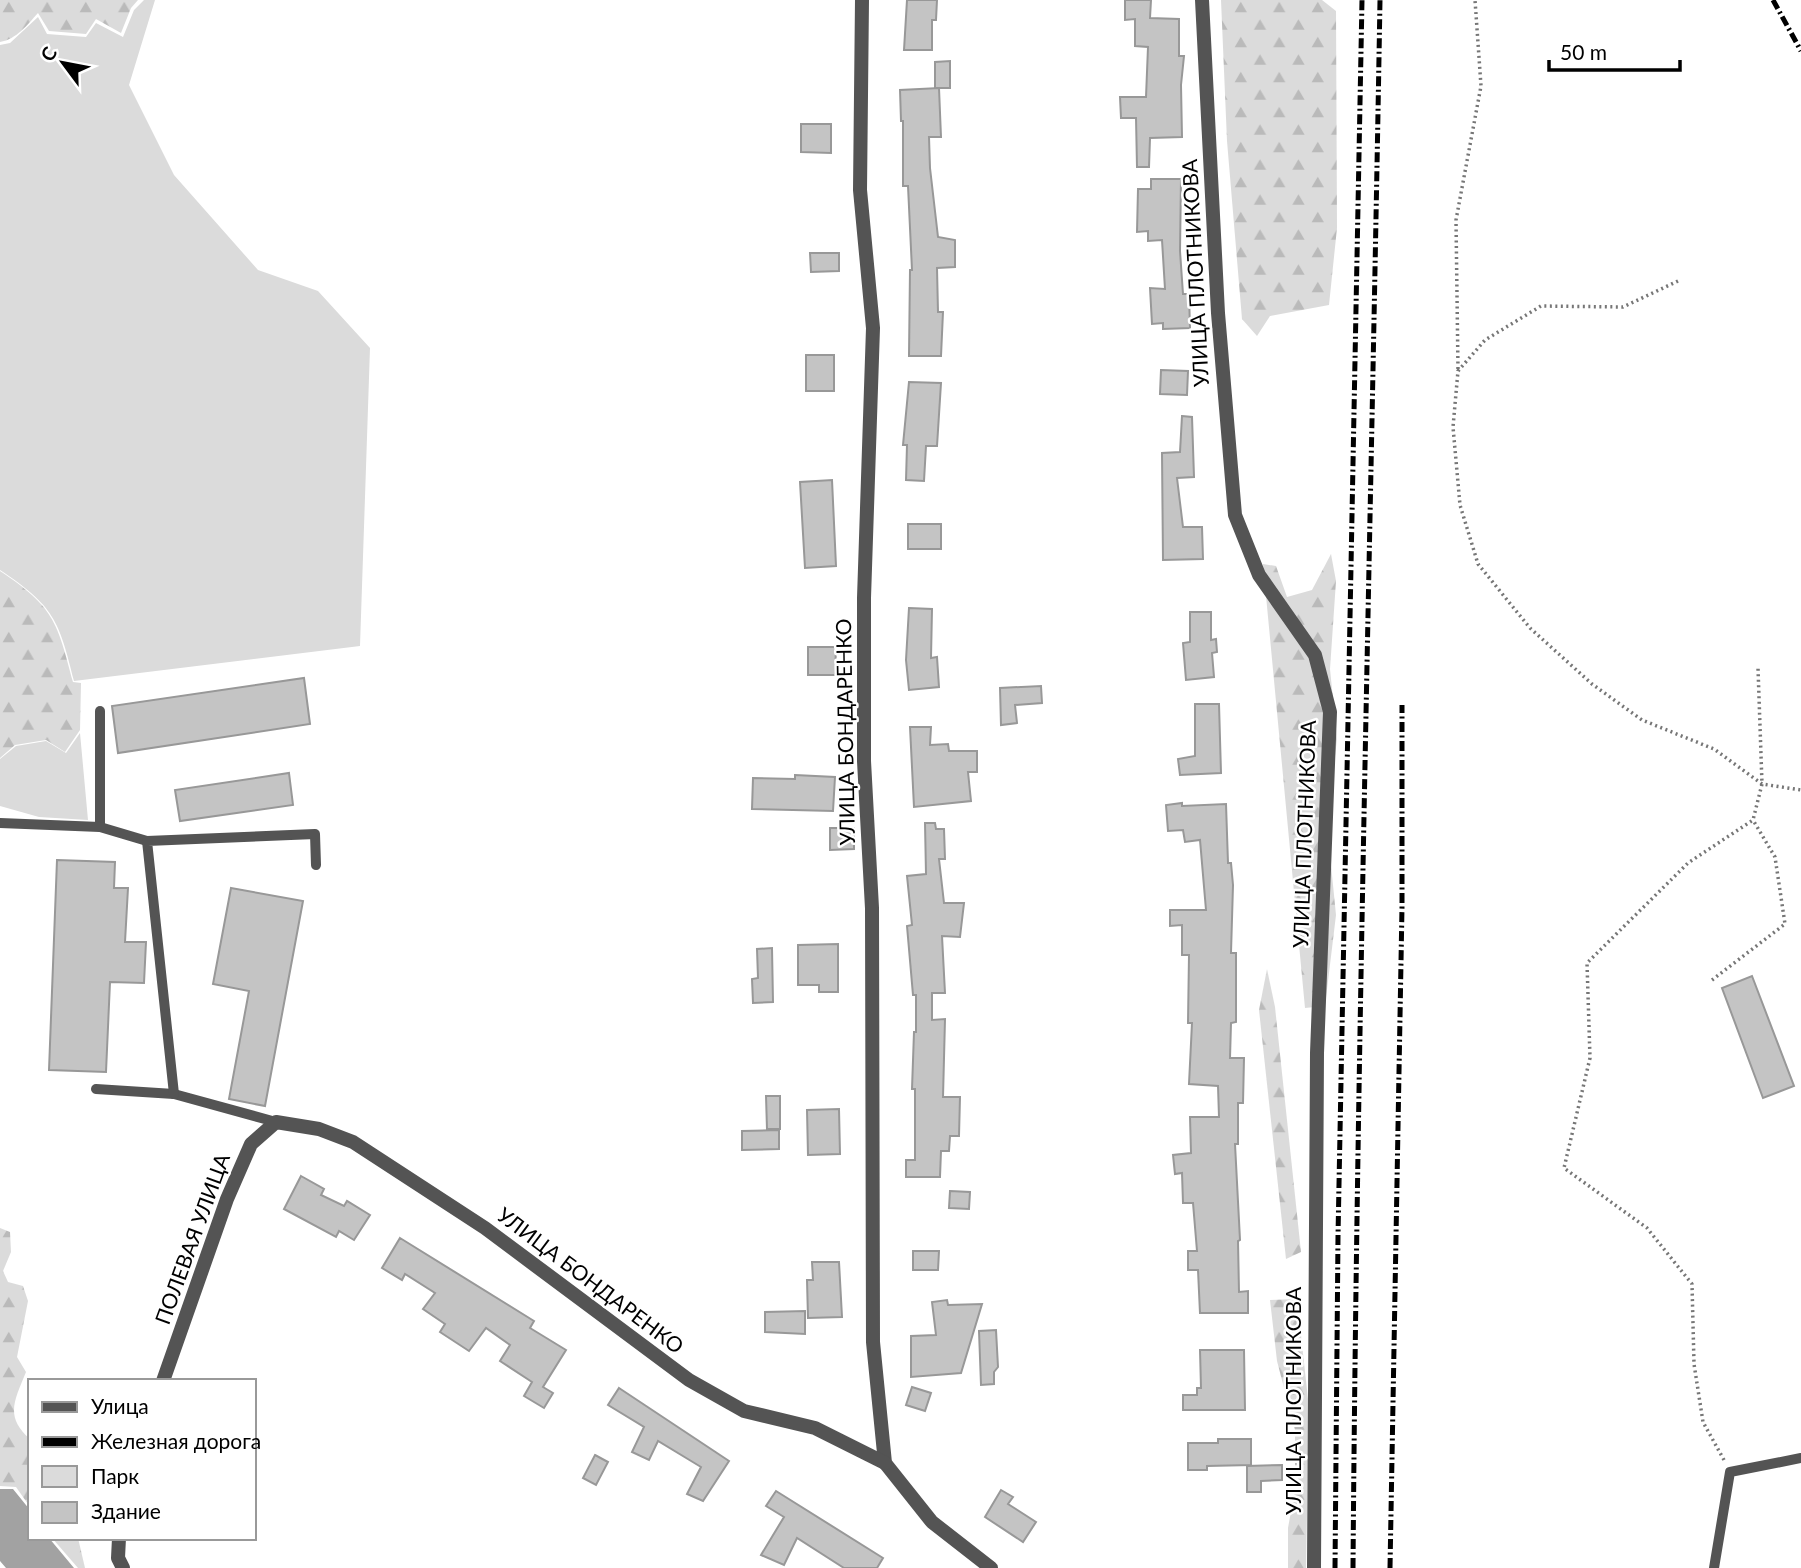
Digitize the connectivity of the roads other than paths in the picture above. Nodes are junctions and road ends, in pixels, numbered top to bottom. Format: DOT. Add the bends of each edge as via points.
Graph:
graph roads {
  1 [pos="862,0"];
  2 [pos="1202,0"];
  3 [pos="100,711"];
  4 [pos="0,822"];
  5 [pos="100,827"];
  6 [pos="147,841"];
  7 [pos="316,865"];
  8 [pos="96,1089"];
  9 [pos="174,1094"];
  10 [pos="276,1122"];
  11 [pos="164,1379"];
  12 [pos="1801,1458"];
  13 [pos="886,1464"];
  14 [pos="119,1540"];
  15 [pos="123,1568"];
  16 [pos="991,1568"];
  17 [pos="1314,1568"];
  18 [pos="1714,1568"];
  1 -- 13 [label="street, УЛИЦА БОНДАРЕНКО" via="860,190 873,328 864,598 864,761 872,908 873,1342"];
  2 -- 17 [label="street, УЛИЦА ПЛОТНИКОВА" via="1218,313 1235,515 1259,575 1315,655 1331,712 1317,1053"];
  3 -- 5 [label="lane"];
  4 -- 5 [label="lane"];
  5 -- 6 [label="lane"];
  6 -- 7 [label="lane" via="315,834"];
  6 -- 9 [label="lane"];
  8 -- 9 [label="lane"];
  9 -- 10 [label="lane"];
  10 -- 11 [label="street, ПОЛЕВАЯ УЛИЦА" via="251,1144"];
  10 -- 13 [label="street, УЛИЦА БОНДАРЕНКО" via="319,1129 353,1142 485,1228 689,1380 744,1411 815,1429"];
  12 -- 18 [label="lane" via="1730,1472"];
  13 -- 16 [label="street, УЛИЦА БОНДАРЕНКО" via="932,1522"];
  14 -- 15 [label="street"];
}
